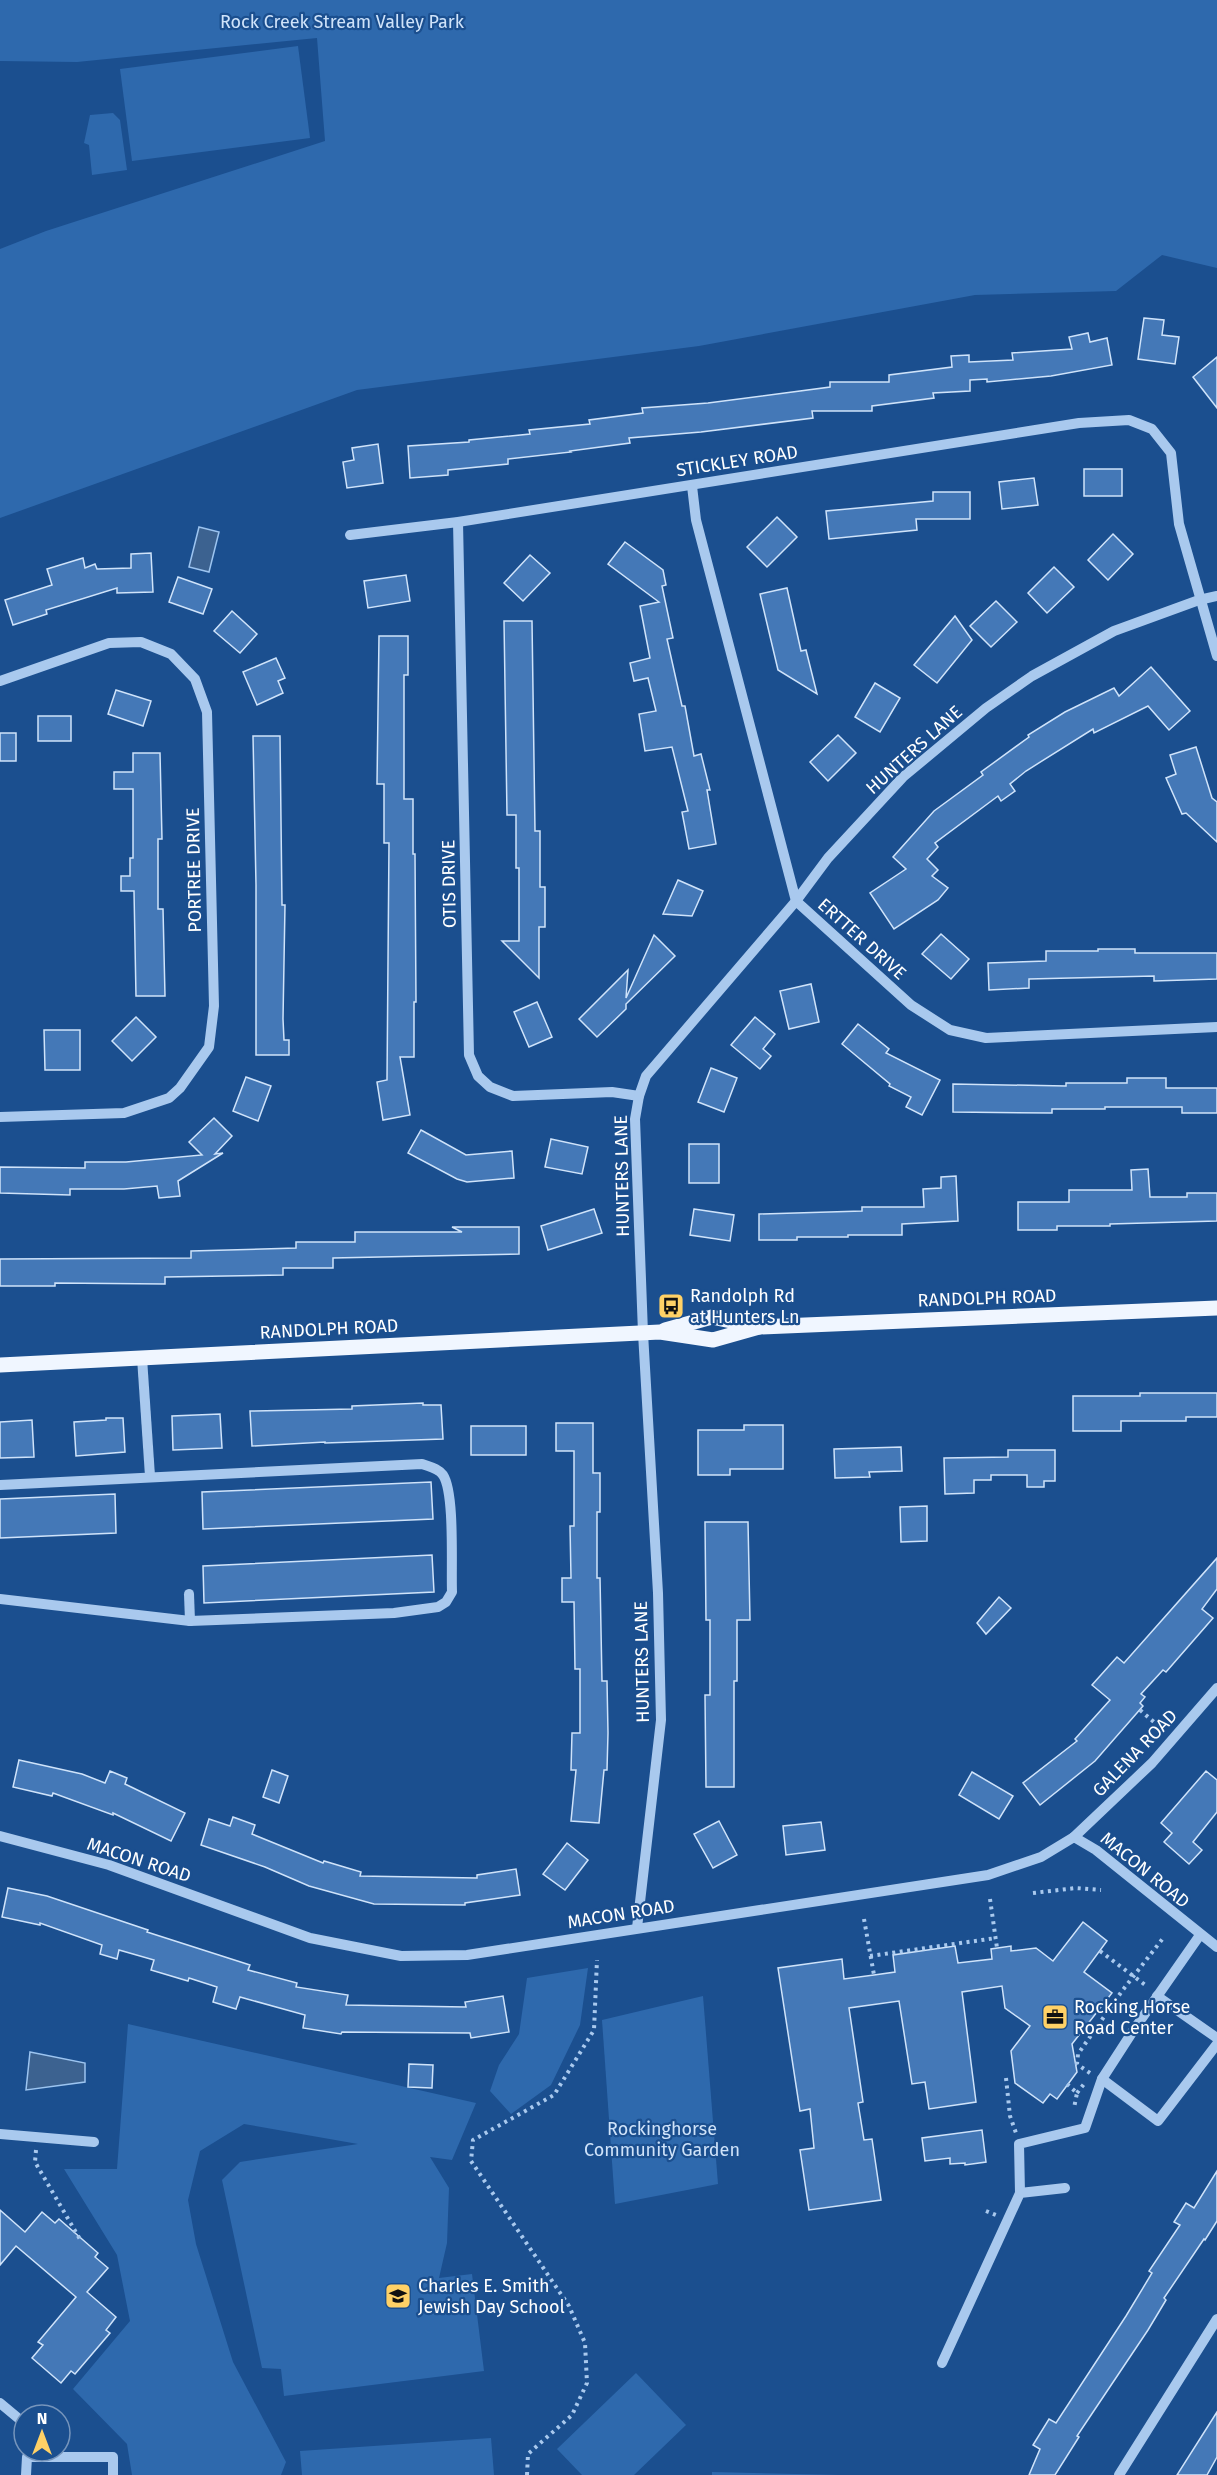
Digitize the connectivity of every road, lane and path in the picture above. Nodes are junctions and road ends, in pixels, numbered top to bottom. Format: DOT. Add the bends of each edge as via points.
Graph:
graph roads {
  1 [pos="692,486"];
  2 [pos="458,522"];
  3 [pos="350,535"];
  4 [pos="1217,596"];
  5 [pos="1199,600"];
  6 [pos="1217,656"];
  7 [pos="0,681"];
  8 [pos="795,901"];
  9 [pos="1217,1027"];
  10 [pos="639,1096"];
  11 [pos="0,1117"];
  12 [pos="1217,1308"];
  13 [pos="759,1327"];
  14 [pos="660,1332"];
  15 [pos="643,1333"];
  16 [pos="142,1358"];
  17 [pos="0,1365"];
  18 [pos="150,1476"];
  19 [pos="0,1485"];
  20 [pos="189,1594"];
  21 [pos="0,1599"];
  22 [pos="190,1620"];
  23 [pos="1217,1688"];
  24 [pos="1140,1710"];
  25 [pos="1155,1723"];
  26 [pos="0,1836"];
  27 [pos="1074,1837"];
  28 [pos="1101,1890"];
  29 [pos="1034,1893"];
  30 [pos="990,1899"];
  31 [pos="864,1919"];
  32 [pos="637,1928"];
  33 [pos="1200,1935"];
  34 [pos="1164,1937"];
  35 [pos="996,1938"];
  36 [pos="1217,1947"];
  37 [pos="997,1948"];
  38 [pos="1100,1951"];
  39 [pos="870,1956"];
  40 [pos="597,1960"];
  41 [pos="874,1975"];
  42 [pos="1133,1976"];
  43 [pos="1157,1995"];
  44 [pos="1217,2038"];
  45 [pos="1217,2044"];
  46 [pos="1091,2074"];
  47 [pos="1006,2078"];
  48 [pos="1102,2079"];
  49 [pos="1067,2084"];
  50 [pos="1074,2108"];
  51 [pos="1010,2116"];
  52 [pos="0,2134"];
  53 [pos="37,2138"];
  54 [pos="94,2142"];
  55 [pos="1065,2188"];
  56 [pos="1020,2193"];
  57 [pos="81,2241"];
  58 [pos="1217,2319"];
  59 [pos="942,2363"];
  60 [pos="0,2403"];
  61 [pos="12,2413"];
  62 [pos="72,2456"];
  63 [pos="113,2475"];
  64 [pos="527,2475"];
  65 [pos="1119,2475"];
  1 -- 2 [label="street, STICKLEY ROAD"];
  1 -- 5 [label="street, STICKLEY ROAD" via="1078,423 1130,420 1152,429 1171,453 1179,524"];
  1 -- 8 [label="street, ERTTER DRIVE" via="696,520"];
  2 -- 3 [label="street, STICKLEY ROAD"];
  2 -- 10 [label="street, OTIS DRIVE" via="469,1054 478,1076 490,1087 513,1096 612,1092"];
  4 -- 5 [label="street, HUNTERS LANE"];
  5 -- 6 [label="street"];
  5 -- 8 [label="street, HUNTERS LANE" via="1114,631 1032,676 986,708 903,777 828,858"];
  7 -- 11 [label="street, PORTREE DRIVE" via="109,643 141,642 171,654 195,679 207,712 214,1006 208,1047 180,1089 169,1098 124,1113"];
  8 -- 9 [label="street, ERTTER DRIVE" via="910,1005 950,1030 986,1038"];
  8 -- 10 [label="street, HUNTERS LANE" via="646,1076"];
  10 -- 15 [label="street, HUNTERS LANE" via="635,1119"];
  12 -- 13 [label="main road, RANDOLPH ROAD"];
  13 -- 14 [label="main road, RANDOLPH ROAD" via="713,1340"];
  13 -- 14 [label="main road, RANDOLPH ROAD" via="712,1317"];
  14 -- 15 [label="main road, RANDOLPH ROAD"];
  15 -- 16 [label="main road, RANDOLPH ROAD"];
  15 -- 32 [label="street, HUNTERS LANE" via="662,1720"];
  16 -- 17 [label="main road, RANDOLPH ROAD"];
  16 -- 18 [label="street"];
  18 -- 19 [label="street"];
  18 -- 22 [label="street" via="422,1464 443,1476 449,1493 452,1592 438,1607 394,1613"];
  20 -- 22 [label="street"];
  21 -- 22 [label="street"];
  23 -- 27 [label="street, GALENA ROAD" via="1152,1763"];
  24 -- 25 [label="path"];
  26 -- 32 [label="street, MACON ROAD" via="109,1865 310,1938 401,1956 467,1955"];
  27 -- 32 [label="street, MACON ROAD" via="1041,1857 988,1875"];
  27 -- 33 [label="street, MACON ROAD" via="1096,1850"];
  28 -- 29 [label="path" via="1076,1888"];
  30 -- 35 [label="path"];
  31 -- 39 [label="path"];
  33 -- 36 [label="street, MACON ROAD"];
  33 -- 43 [label="street"];
  34 -- 42 [label="path"];
  35 -- 37 [label="path"];
  35 -- 39 [label="path"];
  38 -- 42 [label="path"];
  39 -- 41 [label="path"];
  40 -- 64 [label="path" via="594,2030 554,2095 473,2140 471,2161 569,2306 585,2343 588,2383 572,2415 528,2454"];
  42 -- 46 [label="path" via="1078,2054 1077,2064"];
  43 -- 44 [label="street"];
  43 -- 48 [label="street"];
  45 -- 48 [label="street" via="1158,2121"];
  47 -- 51 [label="path"];
  48 -- 56 [label="street" via="1085,2128 1019,2144"];
  49 -- 50 [label="path" via="1077,2093"];
  52 -- 53 [label="street"];
  53 -- 54 [label="street"];
  53 -- 57 [label="path" via="35,2162"];
  55 -- 56 [label="street"];
  56 -- 59 [label="street"];
  58 -- 65 [label="street"];
  60 -- 61 [label="street"];
  62 -- 63 [label="street" via="113,2457"];
}
